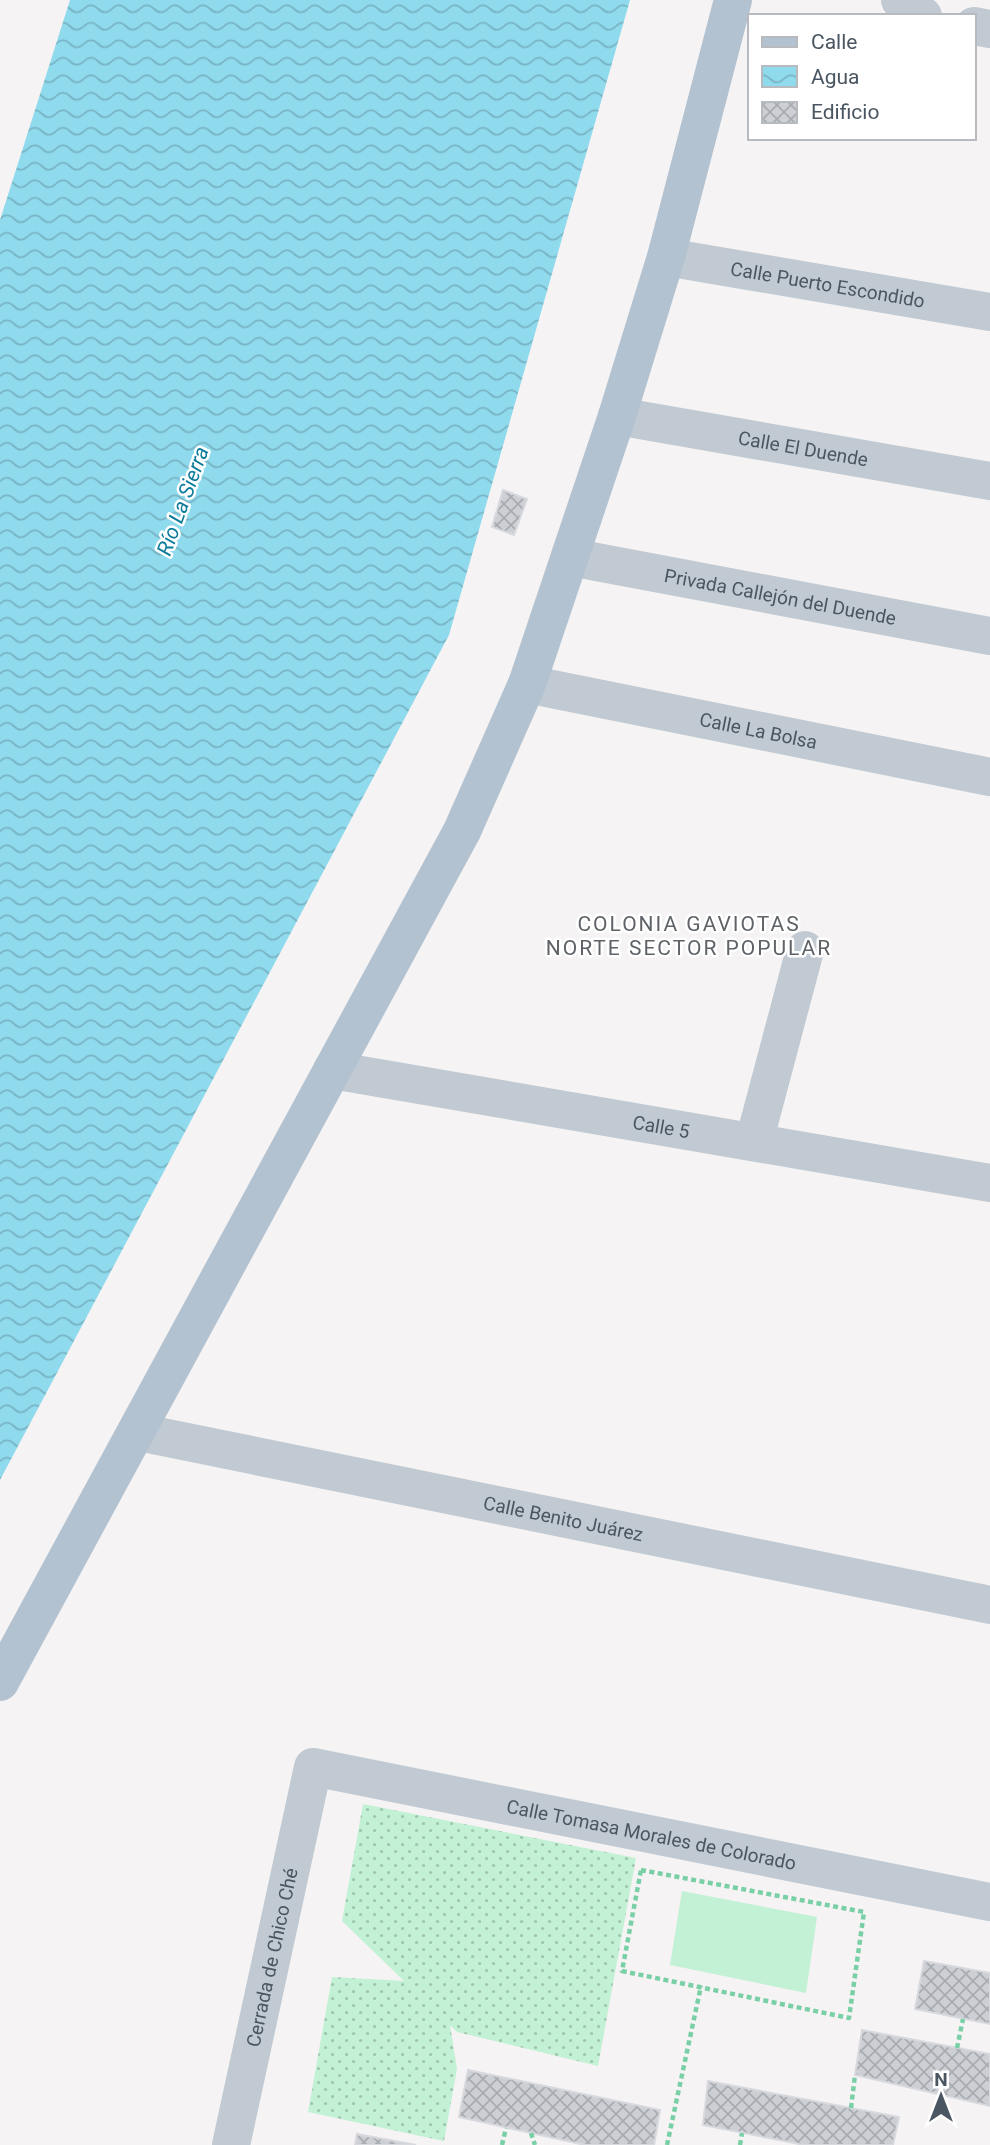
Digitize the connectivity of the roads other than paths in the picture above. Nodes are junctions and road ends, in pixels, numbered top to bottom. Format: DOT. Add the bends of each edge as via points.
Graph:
graph roads {
  1 [pos="733,0"];
  2 [pos="900,0"];
  3 [pos="918,14"];
  4 [pos="666,257"];
  5 [pos="990,312"];
  6 [pos="617,416"];
  7 [pos="990,481"];
  8 [pos="570,557"];
  9 [pos="990,636"];
  10 [pos="527,684"];
  11 [pos="990,777"];
  12 [pos="805,950"];
  13 [pos="331,1070"];
  14 [pos="754,1142"];
  15 [pos="990,1183"];
  16 [pos="138,1432"];
  17 [pos="990,1605"];
  18 [pos="0,1682"];
  19 [pos="313,1767"];
  20 [pos="990,1902"];
  21 [pos="231,2145"];
  1 -- 4 [label="main road"];
  2 -- 3 [label="street"];
  4 -- 5 [label="street, Calle Puerto Escondido"];
  4 -- 6 [label="main road"];
  6 -- 7 [label="street, Calle El Duende"];
  6 -- 8 [label="main road"];
  8 -- 9 [label="street, Privada Callejón del Duende"];
  8 -- 10 [label="main road"];
  10 -- 11 [label="street, Calle La Bolsa"];
  10 -- 13 [label="main road" via="462,831"];
  12 -- 14 [label="street"];
  13 -- 14 [label="street, Calle 5"];
  13 -- 16 [label="main road"];
  14 -- 15 [label="street, Calle 5"];
  16 -- 17 [label="street, Calle Benito Juárez"];
  16 -- 18 [label="main road"];
  19 -- 20 [label="street, Calle Tomasa Morales de Colorado"];
  19 -- 21 [label="street, Cerrada de Chico Ché"];
}
